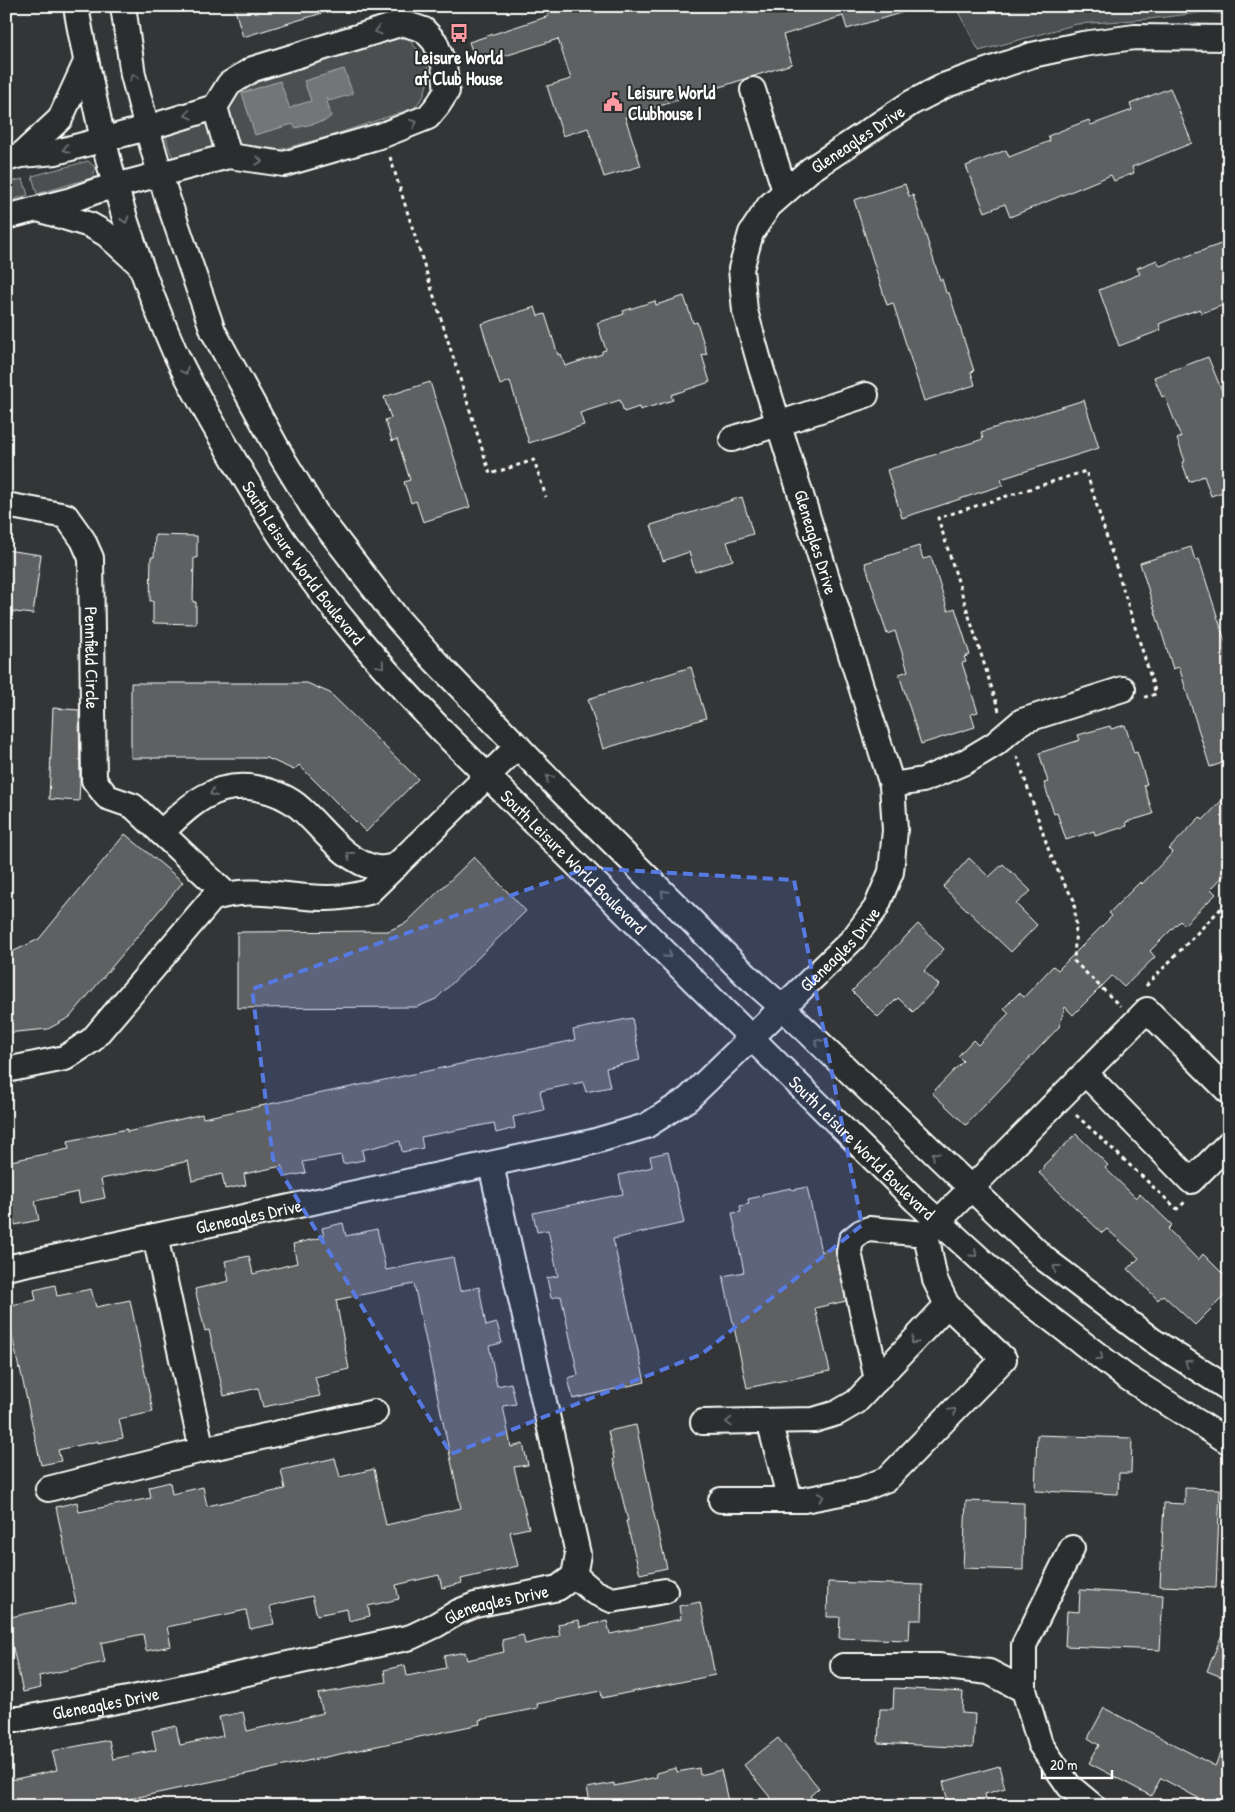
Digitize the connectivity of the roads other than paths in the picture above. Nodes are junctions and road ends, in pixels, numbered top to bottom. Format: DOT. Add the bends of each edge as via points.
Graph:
graph roads {
  1 [pos="76,6"];
  2 [pos="123,6"];
  3 [pos="1229,38"];
  4 [pos="86,62"];
  5 [pos="753,90"];
  6 [pos="215,107"];
  7 [pos="147,128"];
  8 [pos="102,139"];
  9 [pos="229,156"];
  10 [pos="14,157"];
  11 [pos="160,174"];
  12 [pos="115,186"];
  13 [pos="785,191"];
  14 [pos="38,209"];
  15 [pos="6,217"];
  16 [pos="141,266"];
  17 [pos="866,395"];
  18 [pos="779,423"];
  19 [pos="732,439"];
  20 [pos="6,504"];
  21 [pos="1123,689"];
  22 [pos="518,746"];
  23 [pos="487,775"];
  24 [pos="892,785"];
  25 [pos="161,833"];
  26 [pos="396,866"];
  27 [pos="226,894"];
  28 [pos="782,1007"];
  29 [pos="751,1037"];
  30 [pos="6,1070"];
  31 [pos="1085,1073"];
  32 [pos="1229,1092"];
  33 [pos="1229,1143"];
  34 [pos="490,1165"];
  35 [pos="970,1189"];
  36 [pos="932,1227"];
  37 [pos="155,1236"];
  38 [pos="6,1268"];
  39 [pos="947,1305"];
  40 [pos="877,1380"];
  41 [pos="1229,1389"];
  42 [pos="375,1412"];
  43 [pos="769,1421"];
  44 [pos="703,1422"];
  45 [pos="1229,1442"];
  46 [pos="202,1450"];
  47 [pos="48,1489"];
  48 [pos="720,1500"];
  49 [pos="790,1500"];
  50 [pos="1072,1548"];
  51 [pos="574,1575"];
  52 [pos="666,1591"];
  53 [pos="843,1666"];
  54 [pos="1024,1690"];
  55 [pos="6,1718"];
  56 [pos="1093,1806"];
  1 -- 4 [label="street, South Leisure World Boulevard"];
  7 -- 2 [label="street, South Leisure World Boulevard, one-way" via="133,75"];
  3 -- 13 [label="street, Gleneagles Drive" via="1135,37 1083,44 980,73 911,102 810,170"];
  4 -- 8 [label="street, South Leisure World Boulevard"];
  4 -- 10 [label="street" via="60,119"];
  5 -- 13 [label="street"];
  6 -- 7 [label="street, one-way"];
  6 -- 9 [label="street"];
  9 -- 6 [label="street, one-way" via="284,164 383,135 428,117 447,91 444,65 435,42 424,30 403,23 253,69 229,84"];
  7 -- 8 [label="street"];
  7 -- 11 [label="street, South Leisure World Boulevard"];
  8 -- 10 [label="street, one-way" via="56,152"];
  8 -- 12 [label="street, South Leisure World Boulevard"];
  9 -- 11 [label="street"];
  11 -- 12 [label="street"];
  11 -- 22 [label="street, South Leisure World Boulevard" via="213,331 316,513 397,618"];
  12 -- 14 [label="street"];
  12 -- 16 [label="street, South Leisure World Boulevard, one-way"];
  13 -- 18 [label="street, Gleneagles Drive" via="769,206 751,233 741,269 745,311"];
  14 -- 15 [label="street"];
  14 -- 16 [label="street" via="90,225 106,234"];
  16 -- 23 [label="street, South Leisure World Boulevard, one-way" via="184,369 282,538 364,646"];
  17 -- 18 [label="street"];
  18 -- 19 [label="street"];
  18 -- 24 [label="street, Gleneagles Drive"];
  20 -- 25 [label="street, Pennfield Circle" via="66,516 83,540 91,558 94,780 107,797 133,806"];
  21 -- 24 [label="street" via="1022,721 995,744 965,762 923,780"];
  22 -- 23 [label="street"];
  28 -- 22 [label="street, South Leisure World Boulevard, one-way" via="746,975"];
  23 -- 26 [label="street"];
  23 -- 29 [label="street, South Leisure World Boulevard, one-way"];
  24 -- 28 [label="street, Gleneagles Drive" via="895,830 891,872 876,908 853,939"];
  26 -- 25 [label="street, one-way" via="378,868 355,860 299,806 271,791 244,786 219,789 197,800"];
  25 -- 27 [label="street, Pennfield Circle"];
  26 -- 27 [label="street" via="369,892 347,898 243,892"];
  27 -- 30 [label="street" via="212,900 200,912 92,1040 65,1058"];
  28 -- 29 [label="street, Gleneagles Drive"];
  35 -- 28 [label="street, South Leisure World Boulevard, one-way"];
  29 -- 34 [label="street, Gleneagles Drive" via="688,1099 646,1126"];
  29 -- 36 [label="street, South Leisure World Boulevard" via="915,1200"];
  31 -- 32 [label="street" via="1147,1010"];
  31 -- 33 [label="street" via="1191,1181"];
  31 -- 35 [label="street"];
  34 -- 37 [label="street, Gleneagles Drive"];
  34 -- 51 [label="street" via="578,1554"];
  35 -- 36 [label="street"];
  41 -- 35 [label="street, South Leisure World Boulevard, one-way" via="1152,1340 1046,1260"];
  36 -- 39 [label="street" via="935,1280"];
  36 -- 40 [label="street" via="869,1229 851,1240 849,1252"];
  36 -- 45 [label="street, South Leisure World Boulevard, one-way" via="1125,1376"];
  37 -- 38 [label="street, Gleneagles Drive"];
  37 -- 46 [label="street"];
  39 -- 40 [label="street, one-way"];
  49 -- 39 [label="street, one-way" via="862,1489 887,1479 1004,1359"];
  40 -- 43 [label="street" via="856,1402 837,1413 814,1420"];
  42 -- 46 [label="street"];
  43 -- 44 [label="street, one-way"];
  43 -- 49 [label="street"];
  46 -- 47 [label="street"];
  48 -- 49 [label="street"];
  50 -- 54 [label="street" via="1024,1645"];
  51 -- 52 [label="street" via="594,1592 612,1600"];
  51 -- 55 [label="street, Gleneagles Drive" via="558,1588 475,1605 411,1638 133,1698 20,1719"];
  53 -- 54 [label="street" via="938,1666 989,1672"];
  54 -- 56 [label="street" via="1040,1744 1068,1786"];
}
